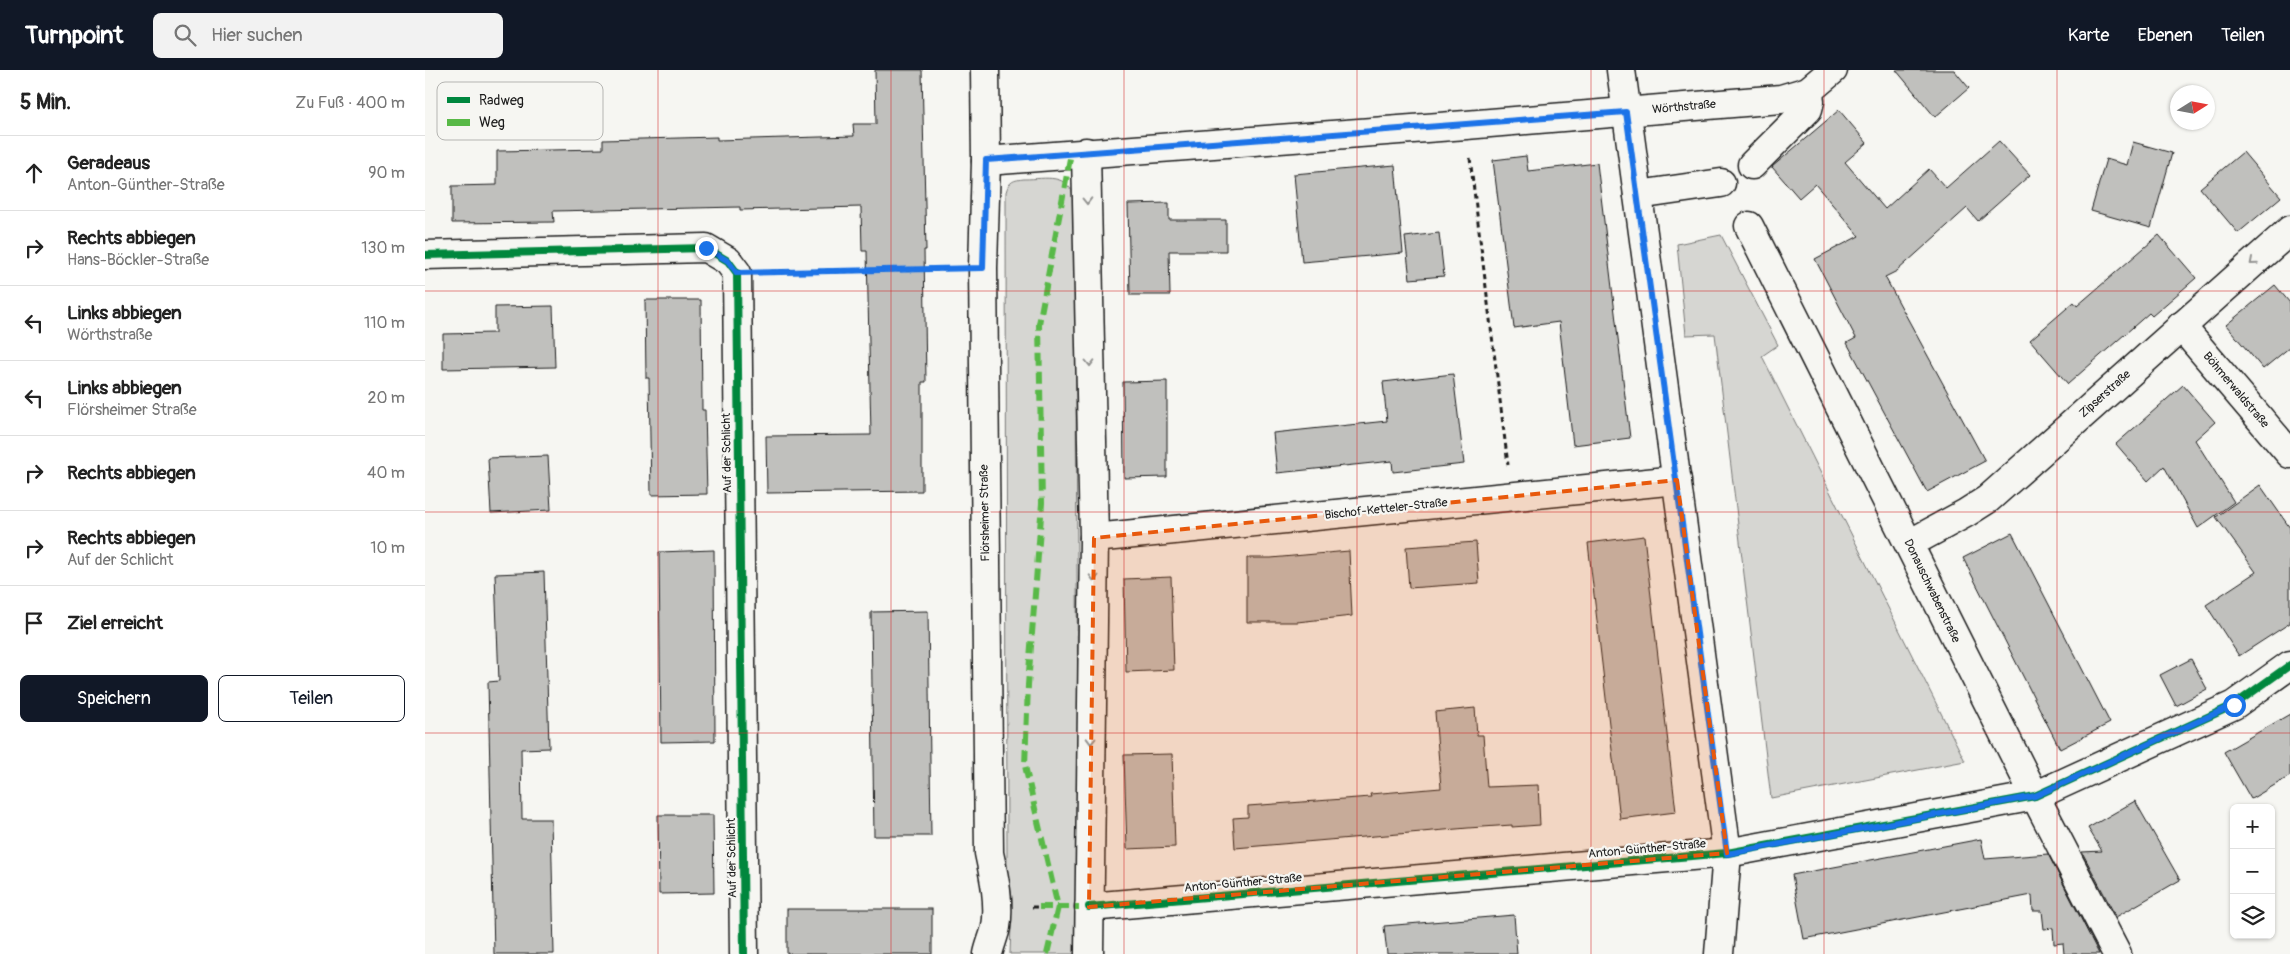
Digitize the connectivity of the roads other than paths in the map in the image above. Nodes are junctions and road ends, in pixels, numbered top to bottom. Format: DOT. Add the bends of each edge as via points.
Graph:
graph roads {
  1 [pos="985,70"];
  2 [pos="1621,70"];
  3 [pos="1833,70"];
  4 [pos="1808,91"];
  5 [pos="1626,112"];
  6 [pos="1086,152"];
  7 [pos="986,160"];
  8 [pos="1752,165"];
  9 [pos="1721,183"];
  10 [pos="1638,195"];
  11 [pos="1749,226"];
  12 [pos="2290,230"];
  13 [pos="425,255"];
  14 [pos="2181,326"];
  15 [pos="2290,454"];
  16 [pos="1677,480"];
  17 [pos="1094,538"];
  18 [pos="1909,544"];
  19 [pos="2290,665"];
  20 [pos="2035,796"];
  21 [pos="1727,854"];
  22 [pos="1089,907"];
  23 [pos="744,954"];
  24 [pos="988,954"];
  25 [pos="1089,954"];
  26 [pos="1719,954"];
  27 [pos="2117,954"];
  1 -- 7 [label="street, Flörsheimer Straße"];
  2 -- 5 [label="street"];
  3 -- 4 [label="street, Wörthstraße"];
  4 -- 5 [label="street, Wörthstraße" via="1781,100"];
  4 -- 8 [label="street" via="1808,108"];
  5 -- 6 [label="street, Wörthstraße"];
  5 -- 10 [label="street"];
  6 -- 7 [label="street, Wörthstraße"];
  6 -- 17 [label="street, one-way"];
  7 -- 24 [label="street, Flörsheimer Straße" via="983,268 989,853 996,907 996,926"];
  9 -- 10 [label="street"];
  10 -- 16 [label="street"];
  11 -- 18 [label="street, Donauschwabenstraße"];
  12 -- 14 [label="street, Zipserstraße, one-way"];
  13 -- 23 [label="street, Auf der Schlicht" via="706,248 728,261 737,273"];
  14 -- 15 [label="street, Böhmerwaldstraße"];
  14 -- 18 [label="street, Zipserstraße" via="1988,499"];
  16 -- 17 [label="street, Bischof-Ketteler-Straße"];
  16 -- 21 [label="street"];
  17 -- 22 [label="street, one-way"];
  18 -- 20 [label="street, Donauschwabenstraße"];
  19 -- 20 [label="street, Anton-Günther-Straße" via="2234,705"];
  20 -- 21 [label="street, Anton-Günther-Straße"];
  20 -- 27 [label="street, Donauschwabenstraße"];
  21 -- 22 [label="street, Anton-Günther-Straße"];
  21 -- 26 [label="street"];
  22 -- 25 [label="street"];
}
